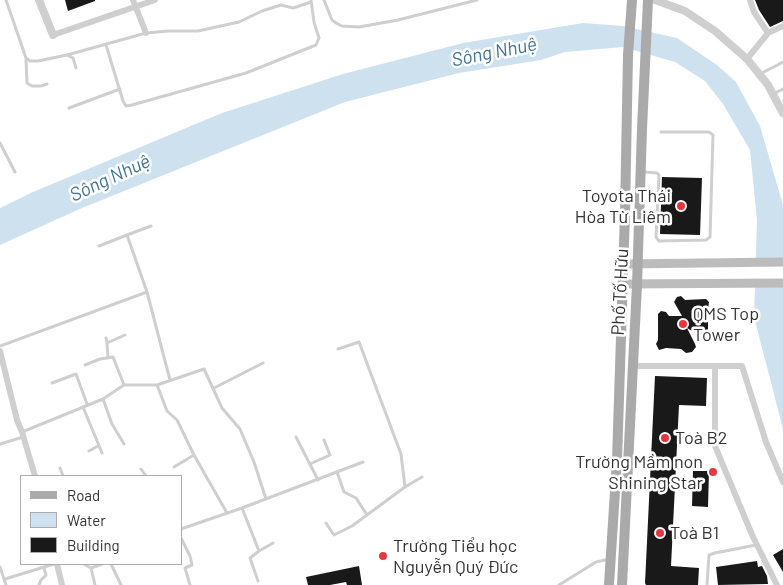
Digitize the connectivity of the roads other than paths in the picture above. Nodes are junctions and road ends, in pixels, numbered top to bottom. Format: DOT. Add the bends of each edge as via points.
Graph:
graph roads {
  1 [pos="6,0"];
  2 [pos="39,0"];
  3 [pos="133,0"];
  4 [pos="155,0"];
  5 [pos="324,0"];
  6 [pos="477,0"];
  7 [pos="632,0"];
  8 [pos="648,0"];
  9 [pos="655,0"];
  10 [pos="750,0"];
  11 [pos="311,1"];
  12 [pos="136,8"];
  13 [pos="783,26"];
  14 [pos="146,33"];
  15 [pos="768,33"];
  16 [pos="53,35"];
  17 [pos="106,44"];
  18 [pos="67,55"];
  19 [pos="26,58"];
  20 [pos="747,60"];
  21 [pos="783,62"];
  22 [pos="76,68"];
  23 [pos="760,75"];
  24 [pos="48,84"];
  25 [pos="120,89"];
  26 [pos="783,89"];
  27 [pos="773,94"];
  28 [pos="69,108"];
  29 [pos="783,113"];
  30 [pos="661,132"];
  31 [pos="0,142"];
  32 [pos="15,172"];
  33 [pos="640,172"];
  34 [pos="151,226"];
  35 [pos="126,235"];
  36 [pos="99,246"];
  37 [pos="783,262"];
  38 [pos="623,264"];
  39 [pos="638,264"];
  40 [pos="783,283"];
  41 [pos="622,284"];
  42 [pos="637,285"];
  43 [pos="147,292"];
  44 [pos="125,335"];
  45 [pos="106,338"];
  46 [pos="107,344"];
  47 [pos="0,346"];
  48 [pos="338,349"];
  49 [pos="0,351"];
  50 [pos="108,358"];
  51 [pos="263,363"];
  52 [pos="2,364"];
  53 [pos="85,365"];
  54 [pos="633,366"];
  55 [pos="715,366"];
  56 [pos="170,380"];
  57 [pos="52,383"];
  58 [pos="124,385"];
  59 [pos="157,385"];
  60 [pos="214,388"];
  61 [pos="102,399"];
  62 [pos="87,404"];
  63 [pos="82,407"];
  64 [pos="618,420"];
  65 [pos="630,420"];
  66 [pos="23,434"];
  67 [pos="296,437"];
  68 [pos="324,440"];
  69 [pos="0,444"];
  70 [pos="124,444"];
  71 [pos="98,446"];
  72 [pos="89,451"];
  73 [pos="102,453"];
  74 [pos="194,455"];
  75 [pos="363,462"];
  76 [pos="310,464"];
  77 [pos="174,467"];
  78 [pos="60,468"];
  79 [pos="142,469"];
  80 [pos="337,472"];
  81 [pos="36,475"];
  82 [pos="63,475"];
  83 [pos="145,475"];
  84 [pos="422,477"];
  85 [pos="318,480"];
  86 [pos="783,482"];
  87 [pos="405,487"];
  88 [pos="266,498"];
  89 [pos="242,508"];
  90 [pos="227,513"];
  91 [pos="367,515"];
  92 [pos="326,523"];
  93 [pos="182,529"];
  94 [pos="182,540"];
  95 [pos="273,543"];
  96 [pos="756,545"];
  97 [pos="258,551"];
  98 [pos="611,558"];
  99 [pos="52,565"];
  100 [pos="55,565"];
  101 [pos="86,565"];
  102 [pos="99,565"];
  103 [pos="111,565"];
  104 [pos="0,567"];
  105 [pos="44,568"];
  106 [pos="91,568"];
  107 [pos="5,579"];
  108 [pos="258,581"];
  109 [pos="6,585"];
  110 [pos="39,585"];
  111 [pos="62,585"];
  112 [pos="95,585"];
  113 [pos="121,585"];
  114 [pos="190,585"];
  115 [pos="559,585"];
  116 [pos="609,585"];
  117 [pos="622,585"];
  118 [pos="707,585"];
  119 [pos="777,585"];
  1 -- 19 [label="lane"];
  2 -- 16 [label="street"];
  3 -- 12 [label="street"];
  4 -- 12 [label="street"];
  5 -- 6 [label="lane" via="332,20 342,26 398,20"];
  7 -- 38 [label="main road, Phố Tố Hữu"];
  8 -- 33 [label="main road, Phố Tố Hữu"];
  9 -- 20 [label="street" via="685,10"];
  10 -- 15 [label="street"];
  11 -- 14 [label="lane" via="292,8 281,5 239,22 198,31"];
  11 -- 25 [label="lane" via="319,38 316,45 210,85 126,106"];
  12 -- 14 [label="street"];
  12 -- 16 [label="street"];
  13 -- 15 [label="street"];
  14 -- 17 [label="lane"];
  15 -- 20 [label="street"];
  17 -- 18 [label="lane"];
  17 -- 25 [label="lane"];
  18 -- 19 [label="lane" via="38,61"];
  18 -- 22 [label="lane" via="73,58"];
  19 -- 24 [label="lane" via="27,83 32,86"];
  20 -- 23 [label="street"];
  21 -- 23 [label="lane"];
  23 -- 27 [label="street"];
  25 -- 28 [label="lane"];
  26 -- 27 [label="lane"];
  27 -- 29 [label="street"];
  30 -- 33 [label="lane" via="709,132 713,135 710,237 706,240 659,242 656,237 659,175"];
  31 -- 32 [label="lane"];
  33 -- 39 [label="main road, Phố Tố Hữu"];
  34 -- 35 [label="lane"];
  35 -- 36 [label="lane"];
  35 -- 43 [label="lane"];
  37 -- 39 [label="main road"];
  38 -- 39 [label="main road"];
  38 -- 41 [label="main road, Phố Tố Hữu"];
  39 -- 42 [label="main road, Phố Tố Hữu"];
  40 -- 42 [label="main road"];
  41 -- 42 [label="main road"];
  41 -- 64 [label="main road, Phố Tố Hữu"];
  42 -- 54 [label="main road, Phố Tố Hữu"];
  43 -- 47 [label="lane"];
  43 -- 56 [label="lane"];
  44 -- 46 [label="lane"];
  45 -- 46 [label="lane"];
  46 -- 50 [label="lane"];
  48 -- 87 [label="lane" via="359,342 401,454"];
  49 -- 52 [label="street"];
  50 -- 53 [label="lane"];
  50 -- 58 [label="lane" via="113,358"];
  51 -- 60 [label="lane"];
  52 -- 66 [label="street" via="16,420"];
  54 -- 55 [label="street"];
  54 -- 65 [label="main road, Phố Tố Hữu"];
  55 -- 86 [label="street" via="742,366 766,442"];
  55 -- 96 [label="street" via="715,446"];
  56 -- 59 [label="lane"];
  56 -- 60 [label="lane" via="204,369"];
  57 -- 62 [label="lane" via="76,374"];
  58 -- 59 [label="lane"];
  58 -- 61 [label="lane"];
  59 -- 74 [label="lane" via="167,411 177,420"];
  60 -- 88 [label="lane" via="222,408 240,429"];
  61 -- 62 [label="lane"];
  61 -- 70 [label="lane"];
  62 -- 63 [label="lane"];
  63 -- 66 [label="lane"];
  63 -- 71 [label="lane"];
  64 -- 65 [label="main road"];
  64 -- 98 [label="main road, Phố Tố Hữu"];
  65 -- 117 [label="main road, Phố Tố Hữu"];
  66 -- 69 [label="lane"];
  66 -- 81 [label="street"];
  67 -- 76 [label="lane"];
  68 -- 76 [label="lane" via="330,455"];
  71 -- 72 [label="lane"];
  71 -- 73 [label="lane"];
  74 -- 77 [label="lane"];
  74 -- 90 [label="lane"];
  75 -- 80 [label="lane"];
  76 -- 85 [label="lane"];
  78 -- 82 [label="lane"];
  79 -- 83 [label="lane"];
  80 -- 85 [label="lane"];
  80 -- 91 [label="lane" via="344,492 356,498"];
  84 -- 87 [label="lane"];
  85 -- 88 [label="lane"];
  87 -- 91 [label="lane"];
  88 -- 89 [label="lane"];
  89 -- 90 [label="lane"];
  89 -- 97 [label="lane"];
  90 -- 93 [label="lane"];
  91 -- 92 [label="lane" via="334,535"];
  94 -- 114 [label="lane" via="192,565 185,568"];
  95 -- 97 [label="lane"];
  96 -- 118 [label="lane" via="709,555"];
  96 -- 119 [label="street"];
  97 -- 108 [label="lane" via="250,558"];
  98 -- 115 [label="lane" via="596,562"];
  98 -- 116 [label="main road, Phố Tố Hữu"];
  99 -- 105 [label="lane"];
  100 -- 111 [label="street"];
  101 -- 106 [label="lane"];
  102 -- 106 [label="lane"];
  103 -- 113 [label="lane"];
  104 -- 107 [label="lane"];
  105 -- 107 [label="lane"];
  105 -- 110 [label="lane" via="46,575"];
  106 -- 112 [label="lane"];
  107 -- 109 [label="lane"];
}
